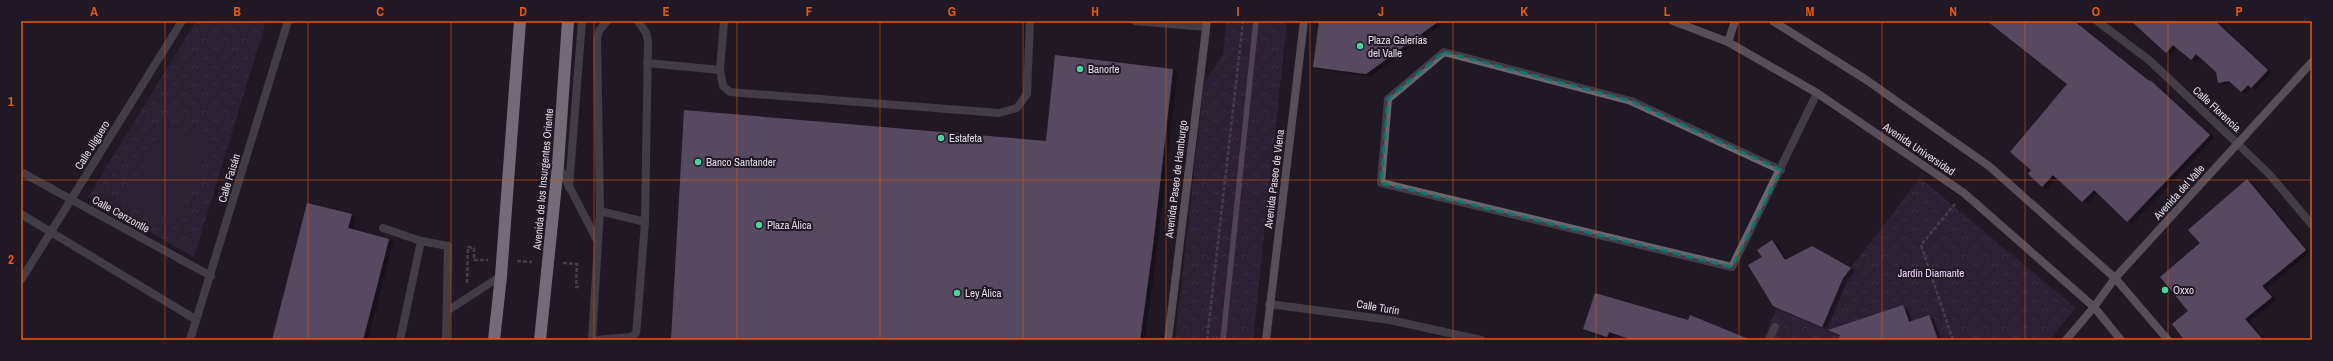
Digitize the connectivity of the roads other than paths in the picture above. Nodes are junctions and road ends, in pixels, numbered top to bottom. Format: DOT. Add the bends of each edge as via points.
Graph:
graph roads {
  1 [pos="182,21"];
  2 [pos="288,21"];
  3 [pos="520,21"];
  4 [pos="568,21"];
  5 [pos="582,21"];
  6 [pos="607,21"];
  7 [pos="638,21"];
  8 [pos="724,21"];
  9 [pos="1030,21"];
  10 [pos="1140,21"];
  11 [pos="1304,21"];
  12 [pos="1673,21"];
  13 [pos="1735,21"];
  14 [pos="1774,21"];
  15 [pos="2097,21"];
  16 [pos="1207,24"];
  17 [pos="1728,42"];
  18 [pos="2312,62"];
  19 [pos="647,63"];
  20 [pos="720,70"];
  21 [pos="1817,93"];
  22 [pos="2238,144"];
  23 [pos="558,165"];
  24 [pos="1781,170"];
  25 [pos="21,172"];
  26 [pos="569,187"];
  27 [pos="72,199"];
  28 [pos="600,211"];
  29 [pos="21,214"];
  30 [pos="645,222"];
  31 [pos="2312,225"];
  32 [pos="384,228"];
  33 [pos="52,233"];
  34 [pos="421,241"];
  35 [pos="598,242"];
  36 [pos="211,276"];
  37 [pos="501,276"];
  38 [pos="2115,278"];
  39 [pos="21,280"];
  40 [pos="1269,304"];
  41 [pos="2094,307"];
  42 [pos="447,311"];
  43 [pos="195,319"];
  44 [pos="1775,327"];
  45 [pos="190,340"];
  46 [pos="400,340"];
  47 [pos="446,340"];
  48 [pos="494,340"];
  49 [pos="540,340"];
  50 [pos="592,340"];
  51 [pos="596,340"];
  52 [pos="1168,340"];
  53 [pos="1266,340"];
  54 [pos="1481,340"];
  55 [pos="1769,340"];
  56 [pos="2066,340"];
  57 [pos="2121,340"];
  58 [pos="2168,340"];
  1 -- 27 [label="street, Calle Jilguero"];
  2 -- 36 [label="street, Calle Faisán"];
  3 -- 37 [label="highway"];
  4 -- 23 [label="highway, Avenida de los Insurgentes Oriente"];
  5 -- 26 [label="street"];
  6 -- 28 [label="street" via="597,40"];
  7 -- 19 [label="street" via="646,33"];
  8 -- 20 [label="street"];
  9 -- 20 [label="street" via="1027,94 1017,108 1008,112 730,92 723,86"];
  10 -- 16 [label="street"];
  11 -- 40 [label="main road, Avenida Paseo de Viena"];
  12 -- 17 [label="main road, Avenida Universidad"];
  13 -- 17 [label="main road"];
  14 -- 38 [label="main road" via="1865,79 1989,166"];
  15 -- 22 [label="street, Calle Florencia" via="2149,60"];
  16 -- 52 [label="main road, Avenida Paseo de Hamburgo"];
  17 -- 21 [label="main road, Avenida Universidad"];
  18 -- 22 [label="main road, Avenida del Valle"];
  19 -- 20 [label="street"];
  19 -- 30 [label="street"];
  21 -- 24 [label="street"];
  21 -- 41 [label="main road, Avenida Universidad" via="1964,192"];
  22 -- 31 [label="street, Calle Florencia" via="2270,175"];
  22 -- 38 [label="main road, Avenida del Valle"];
  23 -- 26 [label="street"];
  23 -- 49 [label="highway, Avenida de los Insurgentes Oriente"];
  24 -- 24 [label="street" via="1732,267 1381,183 1388,100 1444,52 1631,101"];
  25 -- 27 [label="street, Calle Cenzontle"];
  26 -- 35 [label="street"];
  27 -- 33 [label="street, Calle Jilguero"];
  27 -- 36 [label="street, Calle Cenzontle"];
  28 -- 30 [label="street"];
  28 -- 35 [label="street"];
  29 -- 33 [label="street"];
  30 -- 51 [label="street" via="636,333 632,337"];
  32 -- 34 [label="street"];
  33 -- 39 [label="street, Calle Jilguero"];
  33 -- 43 [label="street"];
  34 -- 42 [label="street" via="448,246"];
  34 -- 46 [label="street"];
  35 -- 50 [label="street"];
  36 -- 43 [label="street, Calle Faisán"];
  37 -- 42 [label="street"];
  37 -- 48 [label="highway"];
  38 -- 41 [label="main road, Avenida del Valle"];
  38 -- 58 [label="main road"];
  40 -- 53 [label="main road, Avenida Paseo de Viena"];
  40 -- 54 [label="street, Calle Turín" via="1390,320"];
  41 -- 56 [label="main road, Avenida del Valle"];
  41 -- 57 [label="main road, Avenida Universidad"];
  42 -- 47 [label="street"];
  43 -- 45 [label="street, Calle Faisán"];
  44 -- 55 [label="street"];
}
